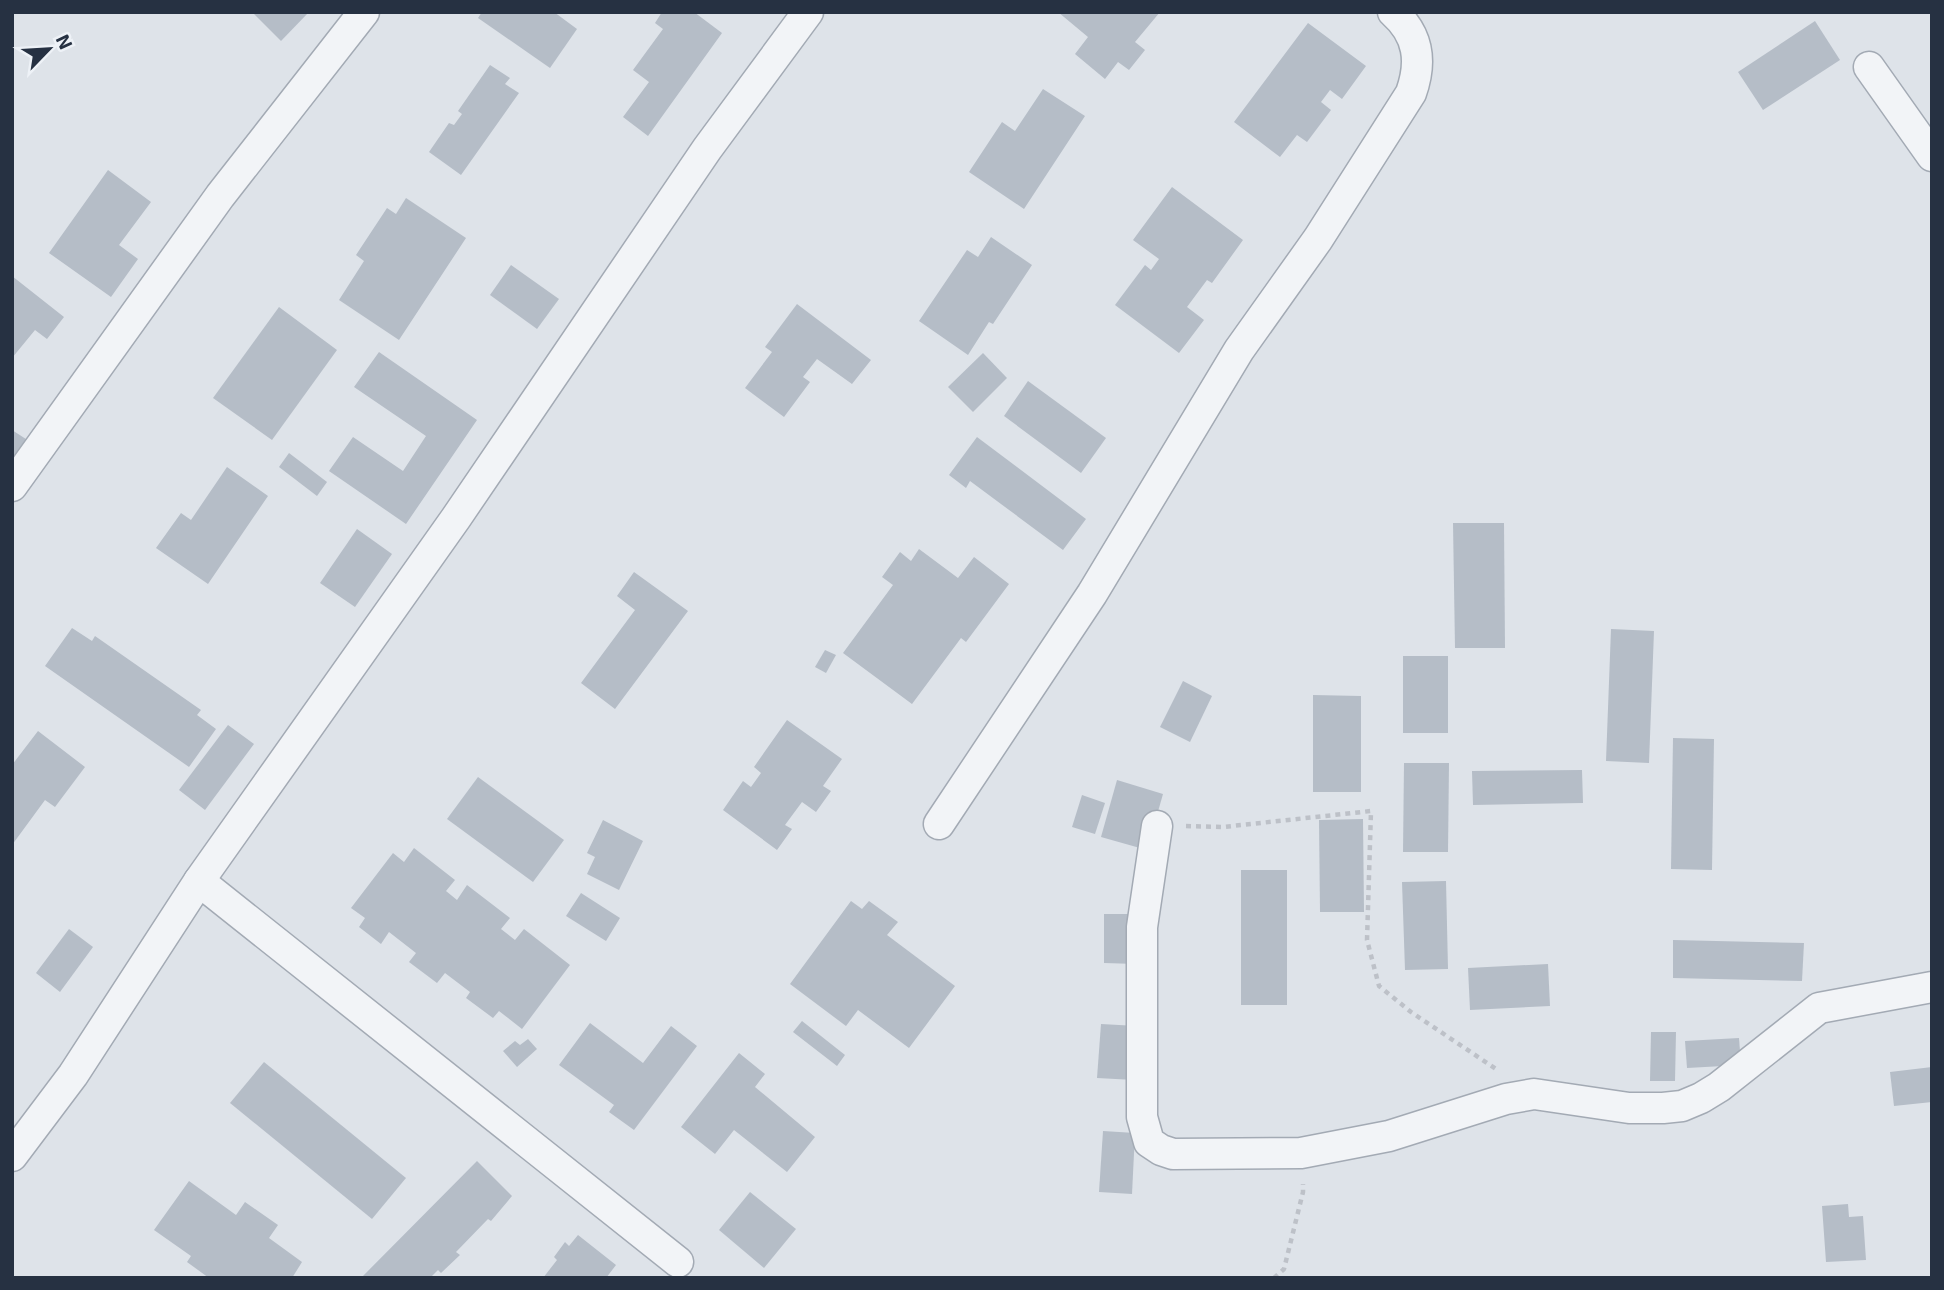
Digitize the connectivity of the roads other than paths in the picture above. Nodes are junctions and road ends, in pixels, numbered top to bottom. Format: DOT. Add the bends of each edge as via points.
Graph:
graph roads {
  1 [pos="364,12"];
  2 [pos="808,12"];
  3 [pos="1393,12"];
  4 [pos="1869,67"];
  5 [pos="1932,156"];
  6 [pos="12,486"];
  7 [pos="939,824"];
  8 [pos="1157,826"];
  9 [pos="199,881"];
  10 [pos="1932,987"];
  11 [pos="12,1156"];
  12 [pos="678,1262"];
  1 -- 6 [label="street" via="220,196"];
  2 -- 9 [label="street" via="699,160 456,518"];
  3 -- 7 [label="street" via="1410,31 1419,51 1411,93 1318,239 1239,349 1092,594"];
  4 -- 5 [label="street"];
  8 -- 10 [label="street" via="1142,927 1142,1117 1149,1142 1173,1154 1301,1153 1389,1136 1534,1094 1629,1108 1682,1106 1719,1087 1819,1008"];
  9 -- 11 [label="street" via="73,1075"];
  9 -- 12 [label="street"];
}
